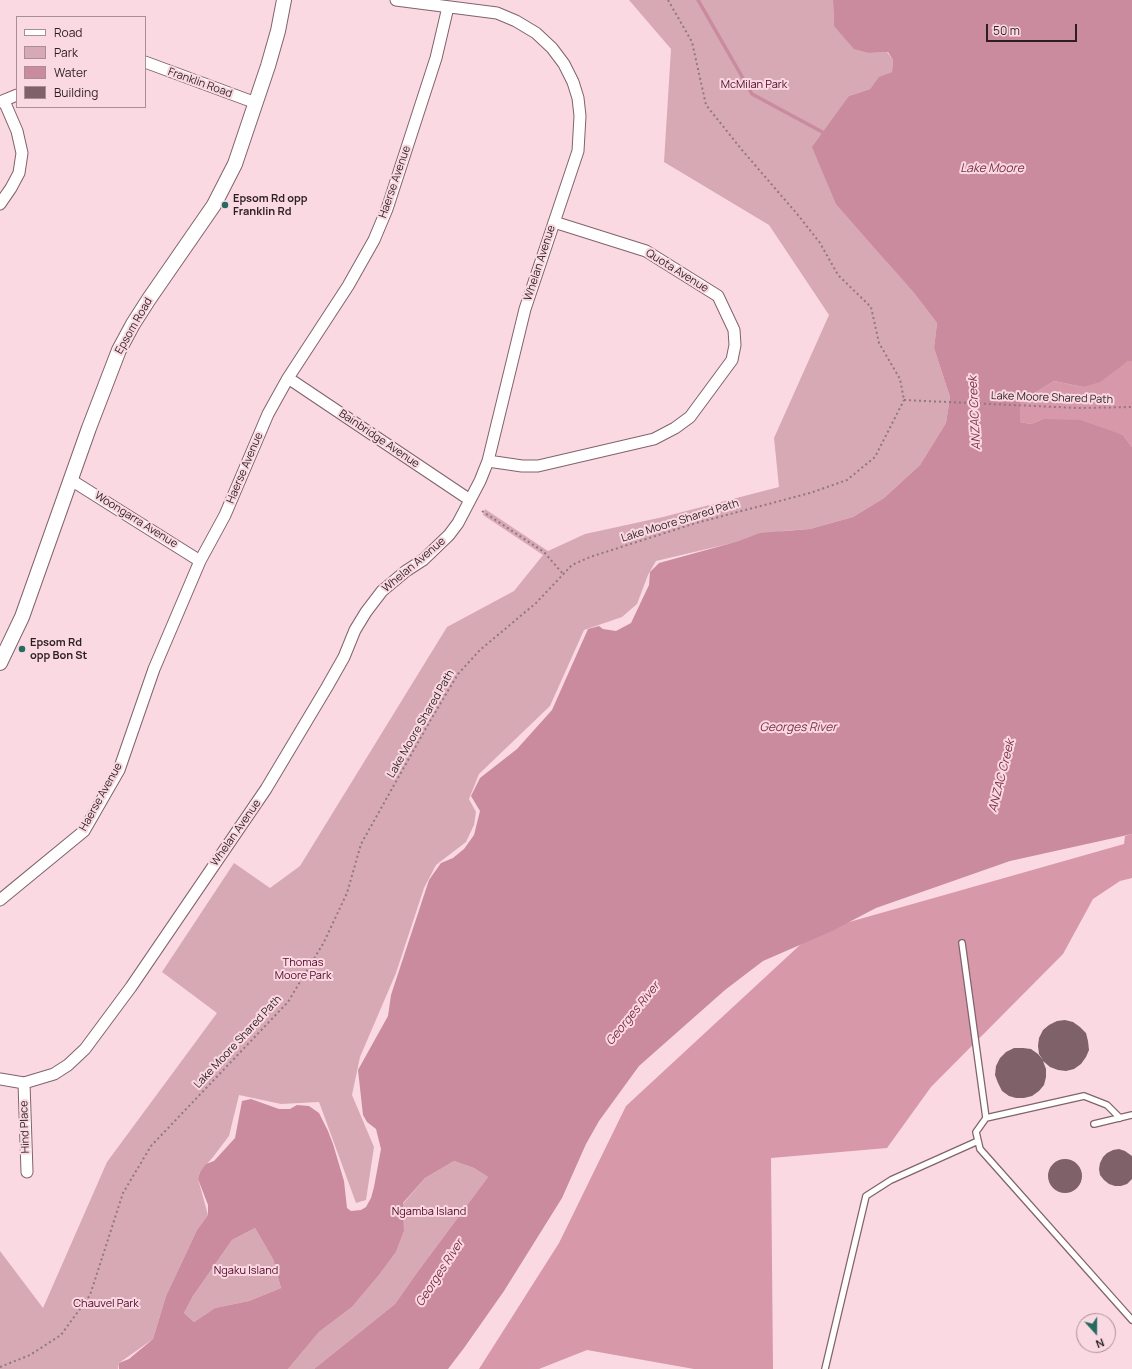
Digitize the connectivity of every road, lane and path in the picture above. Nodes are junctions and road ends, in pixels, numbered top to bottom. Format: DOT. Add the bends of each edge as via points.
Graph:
graph roads {
  1 [pos="284,0"];
  2 [pos="396,0"];
  3 [pos="668,0"];
  4 [pos="448,7"];
  5 [pos="146,62"];
  6 [pos="16,96"];
  7 [pos="2,102"];
  8 [pos="256,103"];
  9 [pos="0,204"];
  10 [pos="554,222"];
  11 [pos="288,378"];
  12 [pos="904,400"];
  13 [pos="1132,407"];
  14 [pos="488,462"];
  15 [pos="71,480"];
  16 [pos="470,500"];
  17 [pos="482,511"];
  18 [pos="200,561"];
  19 [pos="563,574"];
  20 [pos="0,663"];
  21 [pos="0,900"];
  22 [pos="962,942"];
  23 [pos="0,1079"];
  24 [pos="24,1083"];
  25 [pos="1132,1115"];
  26 [pos="986,1118"];
  27 [pos="1120,1118"];
  28 [pos="1094,1124"];
  29 [pos="978,1141"];
  30 [pos="27,1172"];
  31 [pos="1132,1320"];
  32 [pos="0,1367"];
  33 [pos="825,1369"];
  1 -- 8 [label="street, Epsom Road" via="278,31"];
  2 -- 4 [label="street, Whelan Avenue"];
  3 -- 12 [label="path" via="692,42 706,105 798,214 820,243 838,275 871,308 879,342 900,379"];
  4 -- 10 [label="street, Whelan Avenue" via="497,13 536,33 552,48 573,82 580,116 578,151"];
  4 -- 11 [label="street, Haerse Avenue" via="436,58 387,209 374,240 348,286"];
  5 -- 8 [label="street, Franklin Road"];
  6 -- 7 [label="street"];
  7 -- 9 [label="street" via="17,132 22,152 19,173"];
  8 -- 15 [label="street, Epsom Road" via="235,164 214,205 132,324 119,350"];
  10 -- 14 [label="street, Whelan Avenue" via="525,309"];
  10 -- 14 [label="street, Quota Avenue" via="646,251 718,296 734,330 732,360 690,417 654,439 538,466"];
  11 -- 16 [label="street, Bainbridge Avenue"];
  11 -- 18 [label="street, Haerse Avenue" via="268,414 225,515"];
  12 -- 13 [label="path, Lake Moore Shared Path" via="1078,408"];
  12 -- 19 [label="path, Lake Moore Shared Path" via="875,457 848,480 810,493 696,523 590,557 572,565"];
  14 -- 16 [label="street, Whelan Avenue"];
  15 -- 18 [label="street, Woongarra Avenue"];
  15 -- 20 [label="street, Epsom Road" via="22,616"];
  16 -- 24 [label="street, Whelan Avenue" via="458,523 440,545 382,591 366,612 344,657 266,789 131,987 85,1049 54,1074"];
  17 -- 19 [label="path" via="544,552"];
  18 -- 21 [label="street, Haerse Avenue" via="154,669 119,770 84,831"];
  19 -- 32 [label="path, Lake Moore Shared Path" via="536,603 480,650 458,674 361,844 347,893 324,942 288,1002 151,1146 123,1194 86,1301 61,1335 30,1355"];
  22 -- 26 [label="lane"];
  23 -- 24 [label="street, Whelan Avenue"];
  24 -- 30 [label="street, Hind Place"];
  25 -- 27 [label="lane"];
  26 -- 27 [label="lane" via="1084,1096 1107,1105"];
  26 -- 29 [label="lane" via="976,1132"];
  27 -- 28 [label="lane"];
  29 -- 31 [label="lane" via="980,1149 999,1172"];
  29 -- 33 [label="lane" via="891,1180 866,1196"];
}
